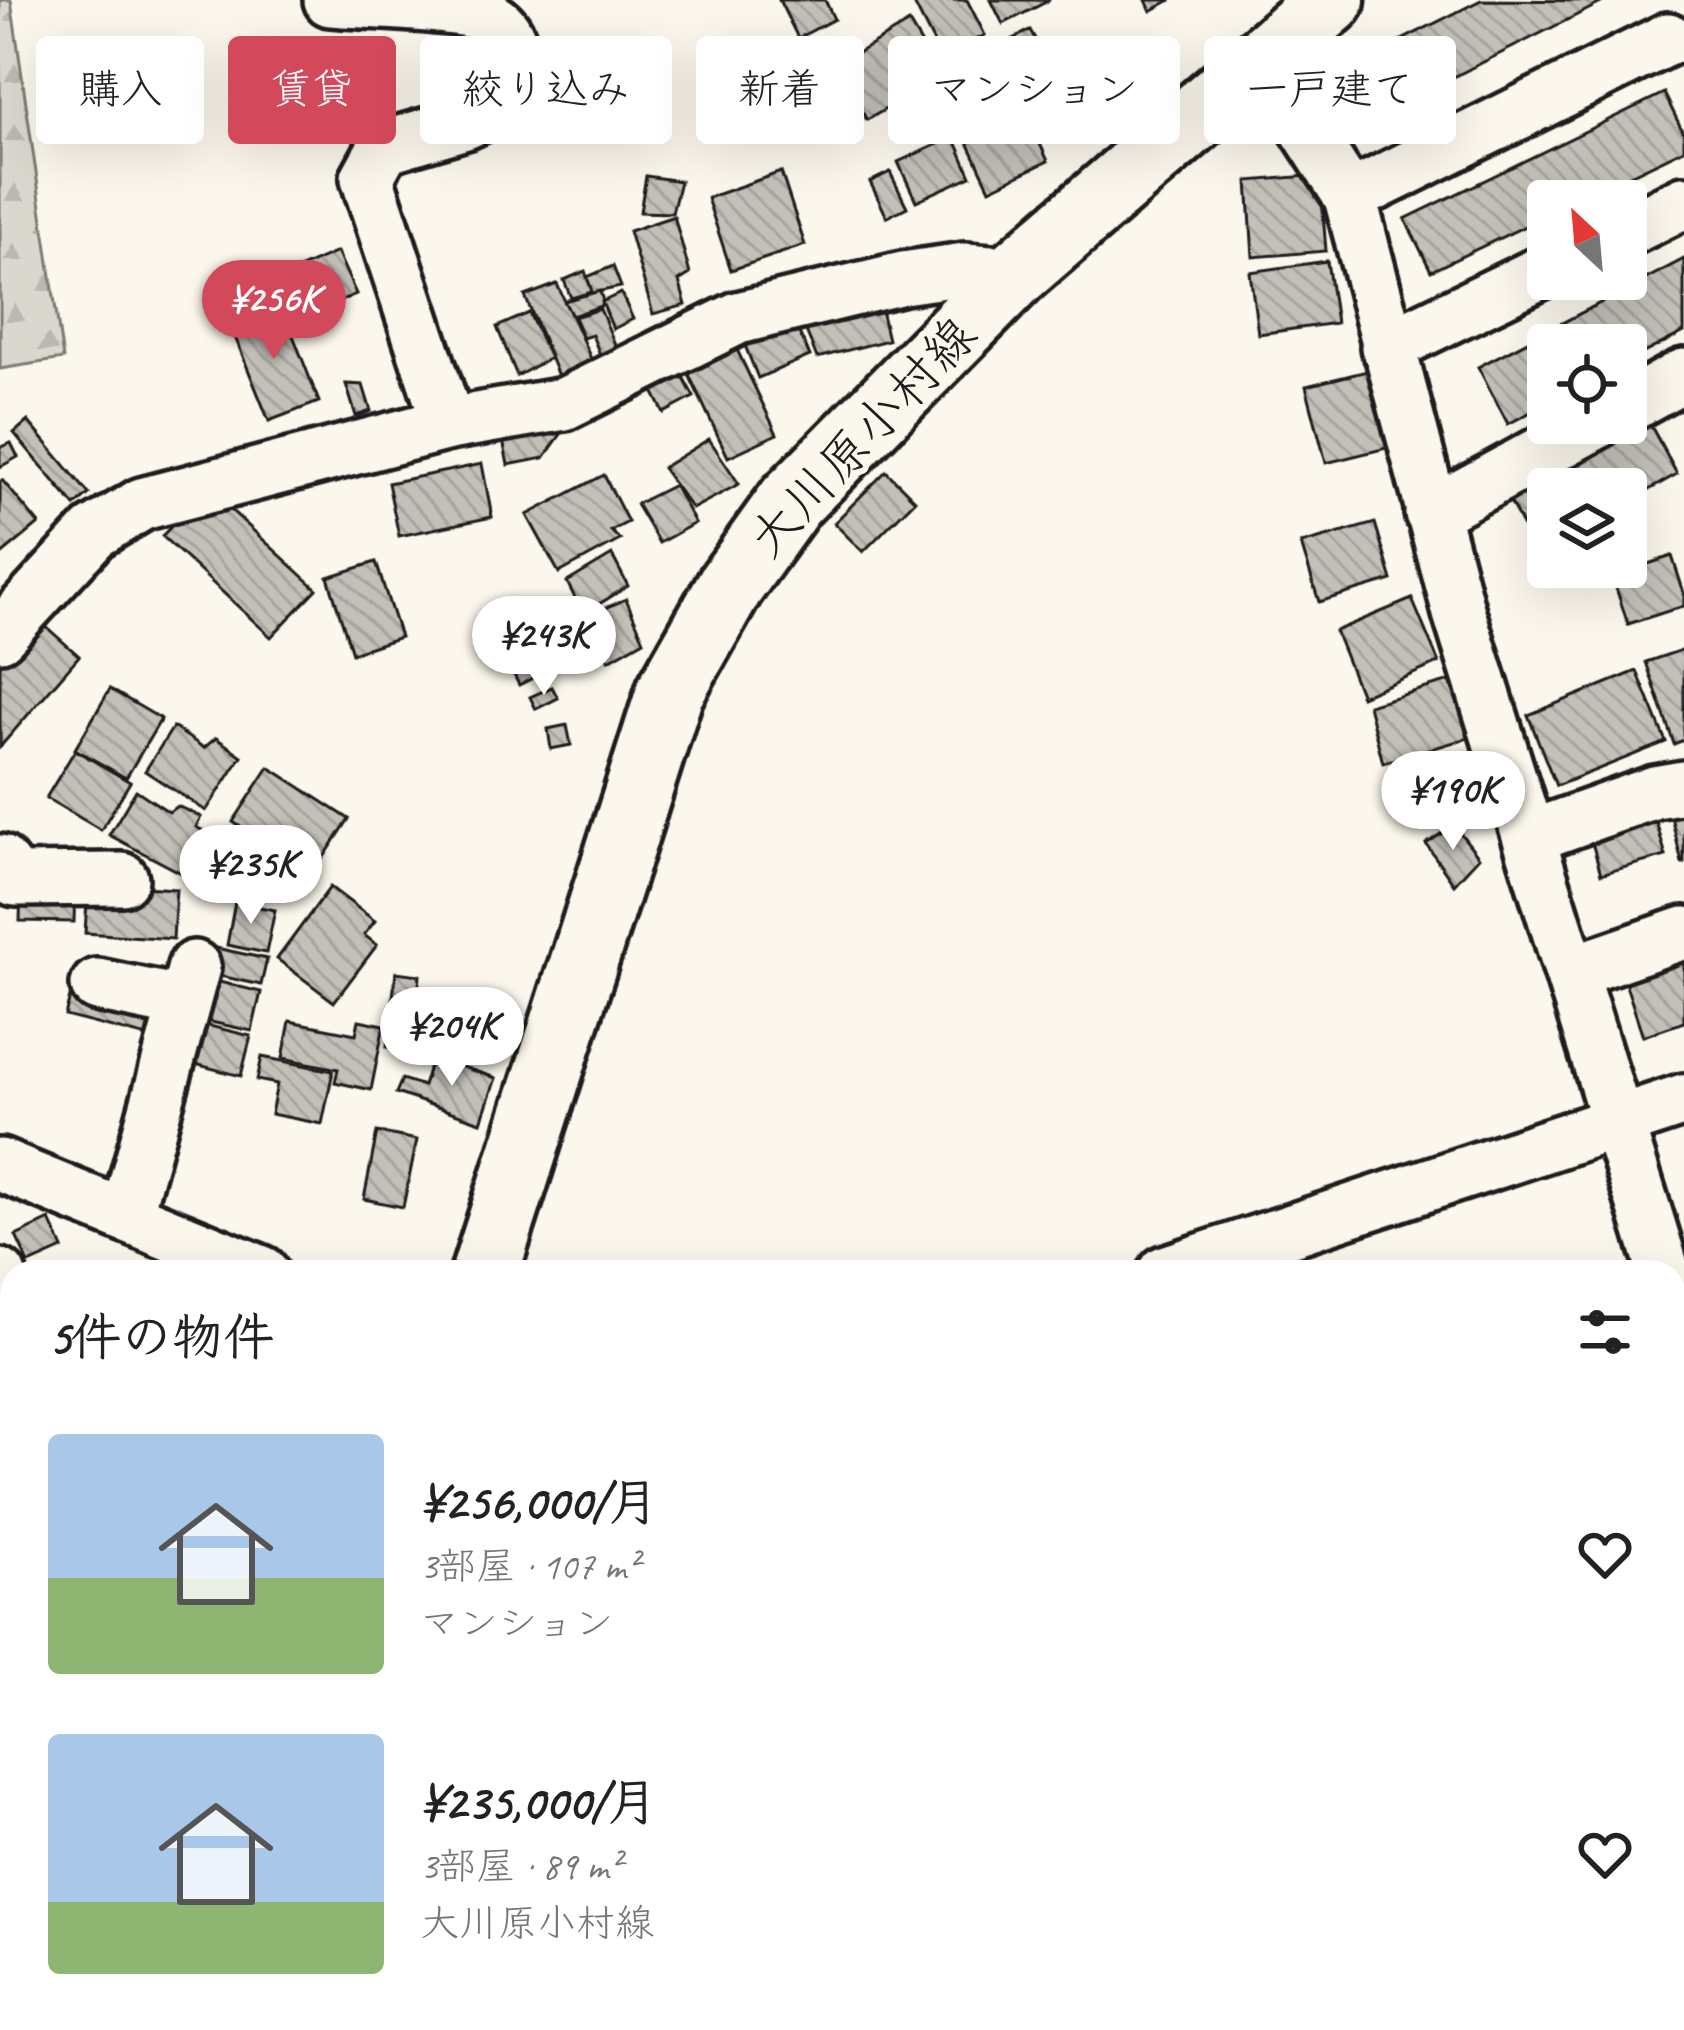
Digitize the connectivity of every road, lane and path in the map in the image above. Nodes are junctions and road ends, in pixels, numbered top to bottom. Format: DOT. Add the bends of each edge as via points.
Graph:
graph roads {
  1 [pos="330,0"];
  2 [pos="1331,0"];
  3 [pos="1664,29"];
  4 [pos="1292,36"];
  5 [pos="1204,112"];
  6 [pos="1316,144"];
  7 [pos="1350,197"];
  8 [pos="1684,202"];
  9 [pos="1647,220"];
  10 [pos="1016,273"];
  11 [pos="1527,279"];
  12 [pos="1387,347"];
  13 [pos="1684,375"];
  14 [pos="1647,395"];
  15 [pos="448,424"];
  16 [pos="1558,444"];
  17 [pos="1431,513"];
  18 [pos="0,635"];
  19 [pos="1684,787"];
  20 [pos="1529,837"];
  21 [pos="0,861"];
  22 [pos="103,866"];
  23 [pos="1684,933"];
  24 [pos="1570,972"];
  25 [pos="97,985"];
  26 [pos="1684,1100"];
  27 [pos="1615,1123"];
  28 [pos="0,1165"];
  29 [pos="126,1216"];
  30 [pos="233,1260"];
  31 [pos="489,1260"];
  32 [pos="1201,1260"];
  33 [pos="1660,1260"];
  1 -- 15 [label="street" via="472,11 500,24 511,47 500,107 384,147 367,178"];
  2 -- 4 [label="main road, 大川原小村線"];
  3 -- 7 [label="street"];
  5 -- 10 [label="main road, 大川原小村線"];
  6 -- 7 [label="street"];
  7 -- 12 [label="street"];
  8 -- 9 [label="street"];
  10 -- 15 [label="street" via="965,269 903,278 738,318 564,404"];
  10 -- 31 [label="main road, 大川原小村線" via="790,501 670,692"];
  11 -- 12 [label="street"];
  12 -- 17 [label="street"];
  13 -- 14 [label="street"];
  15 -- 18 [label="street" via="142,504 94,533"];
  16 -- 17 [label="street"];
  17 -- 20 [label="street"];
  19 -- 20 [label="street"];
  20 -- 24 [label="street"];
  21 -- 22 [label="street" via="15,880"];
  23 -- 24 [label="street"];
  24 -- 27 [label="street"];
  25 -- 29 [label="street" via="189,985"];
  26 -- 27 [label="street"];
  27 -- 32 [label="street"];
  27 -- 33 [label="street"];
  28 -- 29 [label="street"];
  29 -- 30 [label="street"];
}
